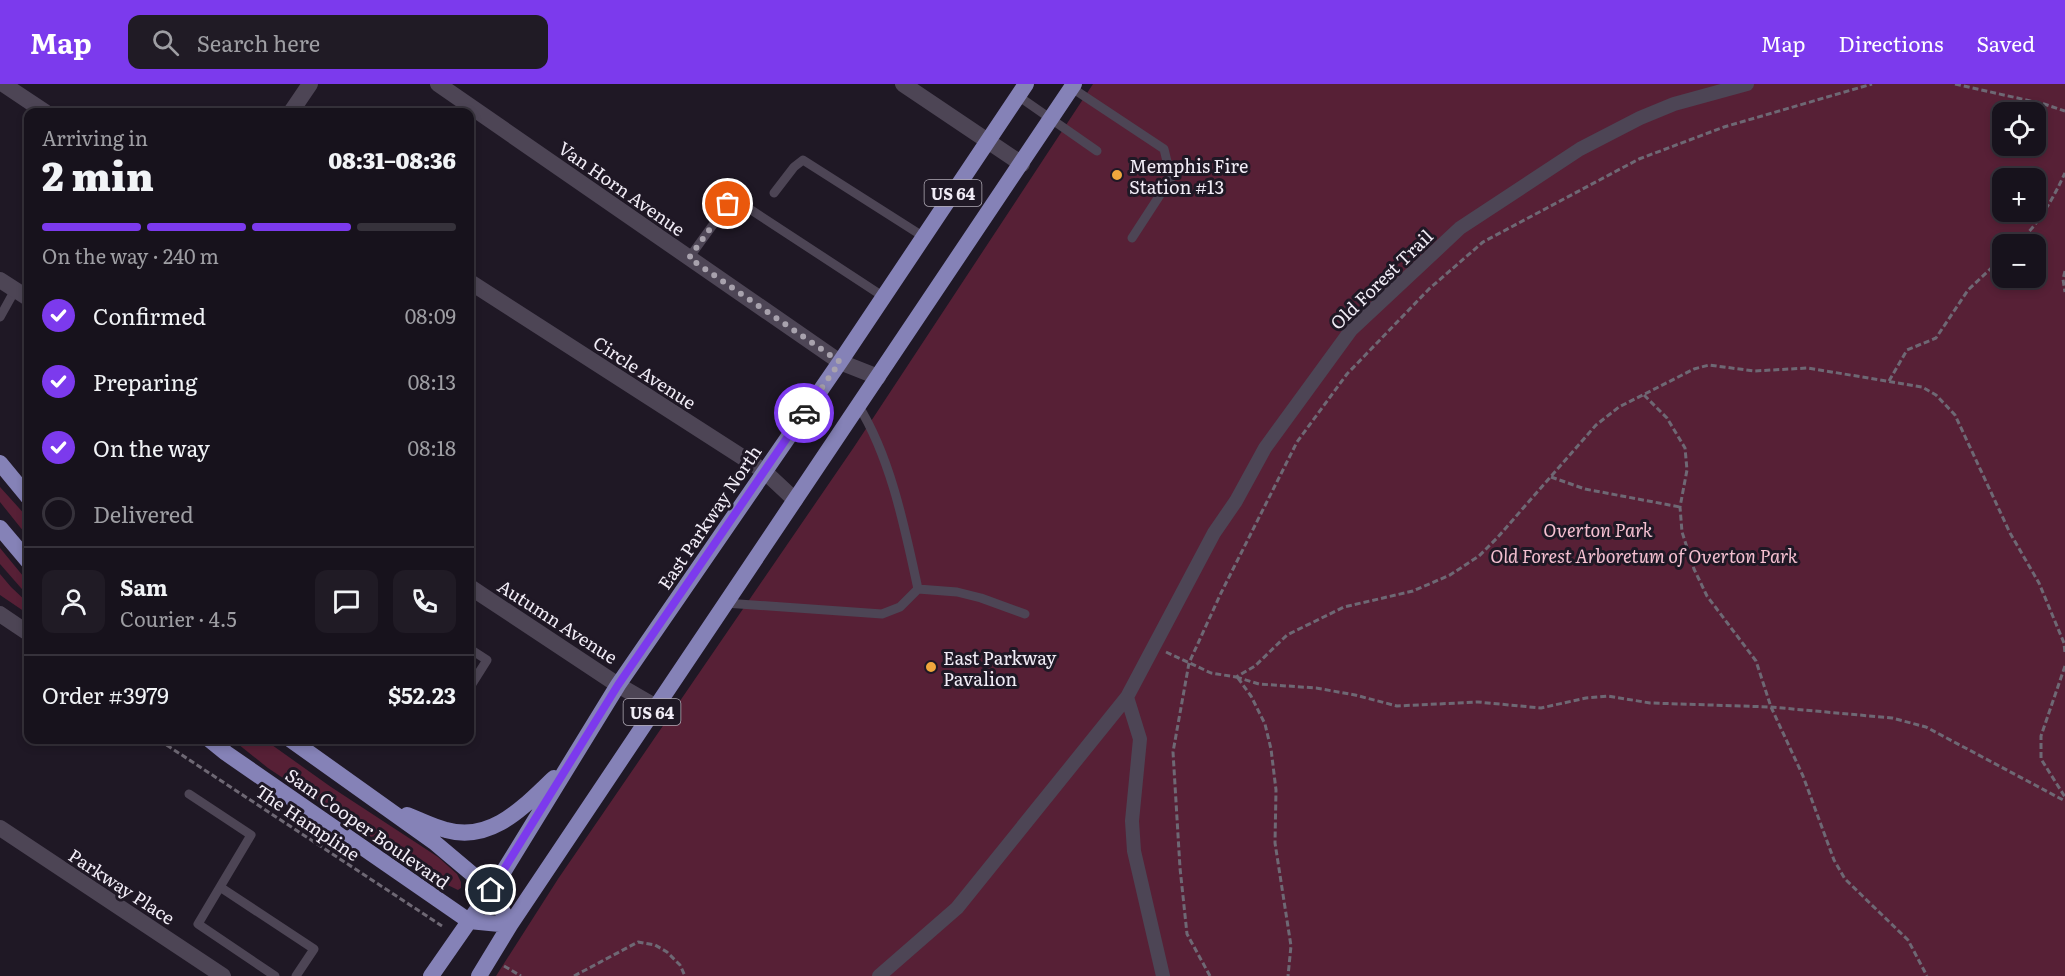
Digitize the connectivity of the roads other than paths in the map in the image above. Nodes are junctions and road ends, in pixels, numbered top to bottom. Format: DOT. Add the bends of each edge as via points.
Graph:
graph roads {
  1 [pos="3,84"];
  2 [pos="310,84"];
  3 [pos="438,84"];
  4 [pos="903,84"];
  5 [pos="1747,84"];
  6 [pos="1073,86"];
  7 [pos="1022,90"];
  8 [pos="39,108"];
  9 [pos="294,108"];
  10 [pos="473,108"];
  11 [pos="474,109"];
  12 [pos="1051,119"];
  13 [pos="988,141"];
  14 [pos="1097,151"];
  15 [pos="1022,164"];
  16 [pos="774,193"];
  17 [pos="924,237"];
  18 [pos="1132,238"];
  19 [pos="689,258"];
  20 [pos="0,280"];
  21 [pos="474,285"];
  22 [pos="22,294"];
  23 [pos="884,297"];
  24 [pos="0,317"];
  25 [pos="840,362"];
  26 [pos="878,377"];
  27 [pos="858,405"];
  28 [pos="0,464"];
  29 [pos="764,471"];
  30 [pos="24,492"];
  31 [pos="795,500"];
  32 [pos="0,528"];
  33 [pos="24,556"];
  34 [pos="474,590"];
  35 [pos="918,590"];
  36 [pos="725,603"];
  37 [pos="0,614"];
  38 [pos="1024,614"];
  39 [pos="24,630"];
  40 [pos="474,652"];
  41 [pos="474,681"];
  42 [pos="618,685"];
  43 [pos="1128,697"];
  44 [pos="656,707"];
  45 [pos="215,744"];
  46 [pos="297,744"];
  47 [pos="570,763"];
  48 [pos="189,794"];
  49 [pos="383,806"];
  50 [pos="0,828"];
  51 [pos="220,887"];
  52 [pos="491,890"];
  53 [pos="469,921"];
  54 [pos="510,926"];
  55 [pos="223,976"];
  56 [pos="275,976"];
  57 [pos="296,976"];
  58 [pos="431,976"];
  59 [pos="479,976"];
  60 [pos="879,976"];
  61 [pos="1163,976"];
  1 -- 8 [label="street"];
  2 -- 9 [label="street"];
  3 -- 10 [label="street, Van Horn Avenue"];
  4 -- 13 [label="street"];
  5 -- 43 [label="street, Old Forest Trail" via="1674,104 1580,149 1460,228 1350,330 1265,448 1214,533"];
  6 -- 12 [label="main road, US 64"];
  6 -- 18 [label="lane" via="1164,149 1171,178"];
  7 -- 12 [label="lane"];
  7 -- 13 [label="main road, East Parkway North / US 64"];
  11 -- 19 [label="street, Van Horn Avenue"];
  12 -- 14 [label="lane"];
  12 -- 15 [label="main road, US 64"];
  13 -- 15 [label="street"];
  13 -- 17 [label="main road, East Parkway North / US 64"];
  15 -- 26 [label="main road, US 64"];
  16 -- 17 [label="lane" via="803,160"];
  17 -- 23 [label="main road, East Parkway North / US 64"];
  19 -- 23 [label="lane" via="734,200"];
  19 -- 25 [label="street, Van Horn Avenue"];
  20 -- 22 [label="street"];
  21 -- 29 [label="street, Circle Avenue"];
  22 -- 24 [label="lane"];
  23 -- 25 [label="main road, East Parkway North / US 64"];
  25 -- 26 [label="street, Van Horn Avenue"];
  25 -- 29 [label="main road, East Parkway North / US 64"];
  26 -- 27 [label="main road, US 64"];
  27 -- 31 [label="main road, US 64"];
  27 -- 35 [label="lane" via="868,420 890,477"];
  28 -- 30 [label="main road"];
  29 -- 31 [label="street, Circle Avenue"];
  29 -- 42 [label="main road, East Parkway North / US 64"];
  31 -- 36 [label="main road, US 64"];
  32 -- 33 [label="main road"];
  34 -- 42 [label="street, Autumn Avenue"];
  35 -- 36 [label="lane" via="900,607 882,614"];
  35 -- 38 [label="lane" via="957,592"];
  36 -- 44 [label="main road, US 64"];
  37 -- 39 [label="street"];
  40 -- 41 [label="lane" via="487,660"];
  42 -- 44 [label="street, Autumn Avenue"];
  42 -- 47 [label="main road, East Parkway North / US 64"];
  43 -- 60 [label="street, Old Forest Trail" via="957,908"];
  43 -- 61 [label="street" via="1140,739 1132,821 1134,851"];
  44 -- 54 [label="main road, US 64"];
  45 -- 53 [label="main road, Sam Cooper Boulevard"];
  46 -- 49 [label="main road, Sam Cooper Boulevard"];
  47 -- 49 [label="main road" via="521,809 498,825 475,833 447,831"];
  47 -- 52 [label="main road, East Parkway North / US 64"];
  48 -- 51 [label="lane" via="251,835"];
  49 -- 52 [label="main road, Sam Cooper Boulevard"];
  50 -- 55 [label="street, Parkway Place"];
  51 -- 56 [label="lane" via="198,924"];
  51 -- 57 [label="lane" via="314,950"];
  52 -- 53 [label="main road, East Parkway North / US 64"];
  52 -- 54 [label="main road, Sam Cooper Boulevard"];
  53 -- 54 [label="main road, Sam Cooper Boulevard"];
  53 -- 58 [label="main road, East Parkway North / US 64"];
  54 -- 59 [label="main road, US 64"];
}
